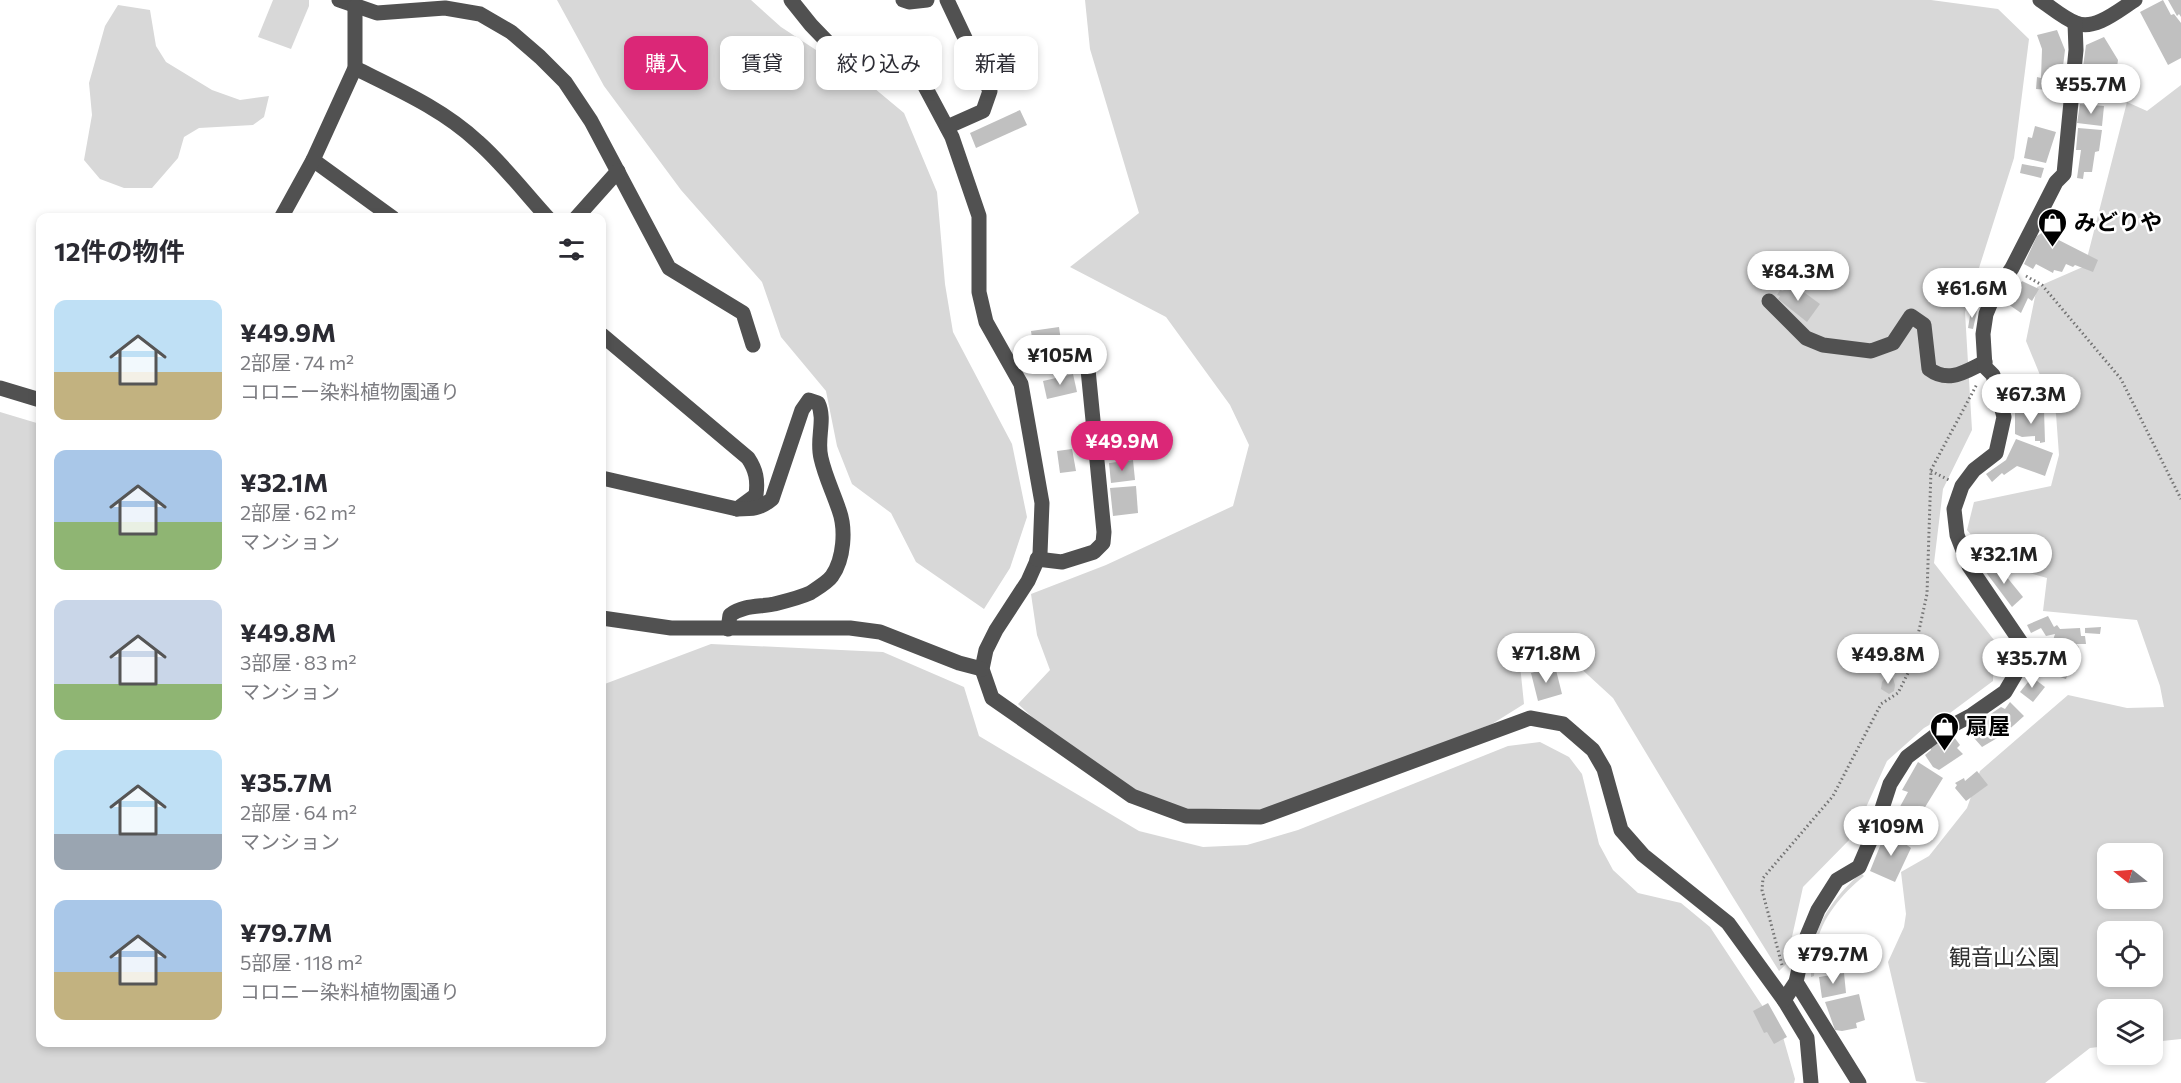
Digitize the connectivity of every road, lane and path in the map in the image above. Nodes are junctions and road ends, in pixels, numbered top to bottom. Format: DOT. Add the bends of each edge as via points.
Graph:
graph roads {
  1 [pos="339,0"];
  2 [pos="791,0"];
  3 [pos="903,0"];
  4 [pos="927,0"];
  5 [pos="946,0"];
  6 [pos="2040,0"];
  7 [pos="2135,0"];
  8 [pos="355,7"];
  9 [pos="2075,23"];
  10 [pos="355,68"];
  11 [pos="947,127"];
  12 [pos="313,160"];
  13 [pos="618,171"];
  14 [pos="284,213"];
  15 [pos="386,213"];
  16 [pos="543,213"];
  17 [pos="580,213"];
  18 [pos="2012,268"];
  19 [pos="1769,301"];
  20 [pos="606,338"];
  21 [pos="753,345"];
  22 [pos="1086,349"];
  23 [pos="1985,362"];
  24 [pos="0,388"];
  25 [pos="36,399"];
  26 [pos="1967,405"];
  27 [pos="606,479"];
  28 [pos="2181,499"];
  29 [pos="737,509"];
  30 [pos="1037,559"];
  31 [pos="606,619"];
  32 [pos="728,629"];
  33 [pos="982,669"];
  34 [pos="1784,970"];
  35 [pos="1796,982"];
  36 [pos="1785,1000"];
  37 [pos="1811,1083"];
  38 [pos="1859,1083"];
  1 -- 8 [label="street"];
  2 -- 11 [label="street" via="838,53 876,61 921,79"];
  3 -- 4 [label="street"];
  5 -- 11 [label="street" via="990,91 983,111"];
  6 -- 9 [label="street"];
  7 -- 9 [label="street" via="2088,26"];
  8 -- 10 [label="street"];
  8 -- 13 [label="street" via="377,13 445,9 480,14 511,32 565,82"];
  9 -- 18 [label="street" via="2064,174 2056,182"];
  10 -- 12 [label="street"];
  10 -- 16 [label="street" via="450,120 478,142"];
  11 -- 30 [label="street" via="979,216 979,292 986,322 1021,384 1042,503"];
  12 -- 14 [label="street"];
  12 -- 15 [label="street"];
  13 -- 17 [label="street"];
  13 -- 21 [label="street" via="669,268 743,313"];
  18 -- 23 [label="street" via="1986,314"];
  18 -- 28 [label="path" via="2043,285 2121,379"];
  19 -- 23 [label="street" via="1806,338 1823,345 1871,351 1893,343 1911,316 1923,325 1929,369 1938,375 1957,375"];
  20 -- 29 [label="street" via="748,458 755,469 756,495"];
  22 -- 30 [label="street" via="1103,543 1094,552 1062,562"];
  23 -- 35 [label="street" via="1993,375 2004,417 1996,453 1974,470 1962,486 1954,509 1957,535 1969,566 2022,644 2018,670 2005,692 1907,757 1890,784 1859,867 1837,880 1818,910 1805,941"];
  24 -- 25 [label="street"];
  26 -- 34 [label="path" via="1931,470 1927,594 1911,667 1898,693 1881,704 1833,796 1763,878 1762,890"];
  27 -- 29 [label="street"];
  29 -- 32 [label="street" via="753,510 772,499 802,410 809,400 818,403 823,413 820,455 840,511 841,557 831,578 810,592 736,611 730,615"];
  30 -- 33 [label="street" via="1028,581 996,630"];
  31 -- 32 [label="street" via="671,628"];
  32 -- 33 [label="street" via="809,627 880,632"];
  33 -- 36 [label="street" via="992,698 1132,796 1185,816 1261,817 1530,718 1563,724 1593,750 1604,769 1621,830 1643,855 1728,923"];
  35 -- 36 [label="street"];
  35 -- 38 [label="street"];
  36 -- 37 [label="street" via="1806,1038"];
}
